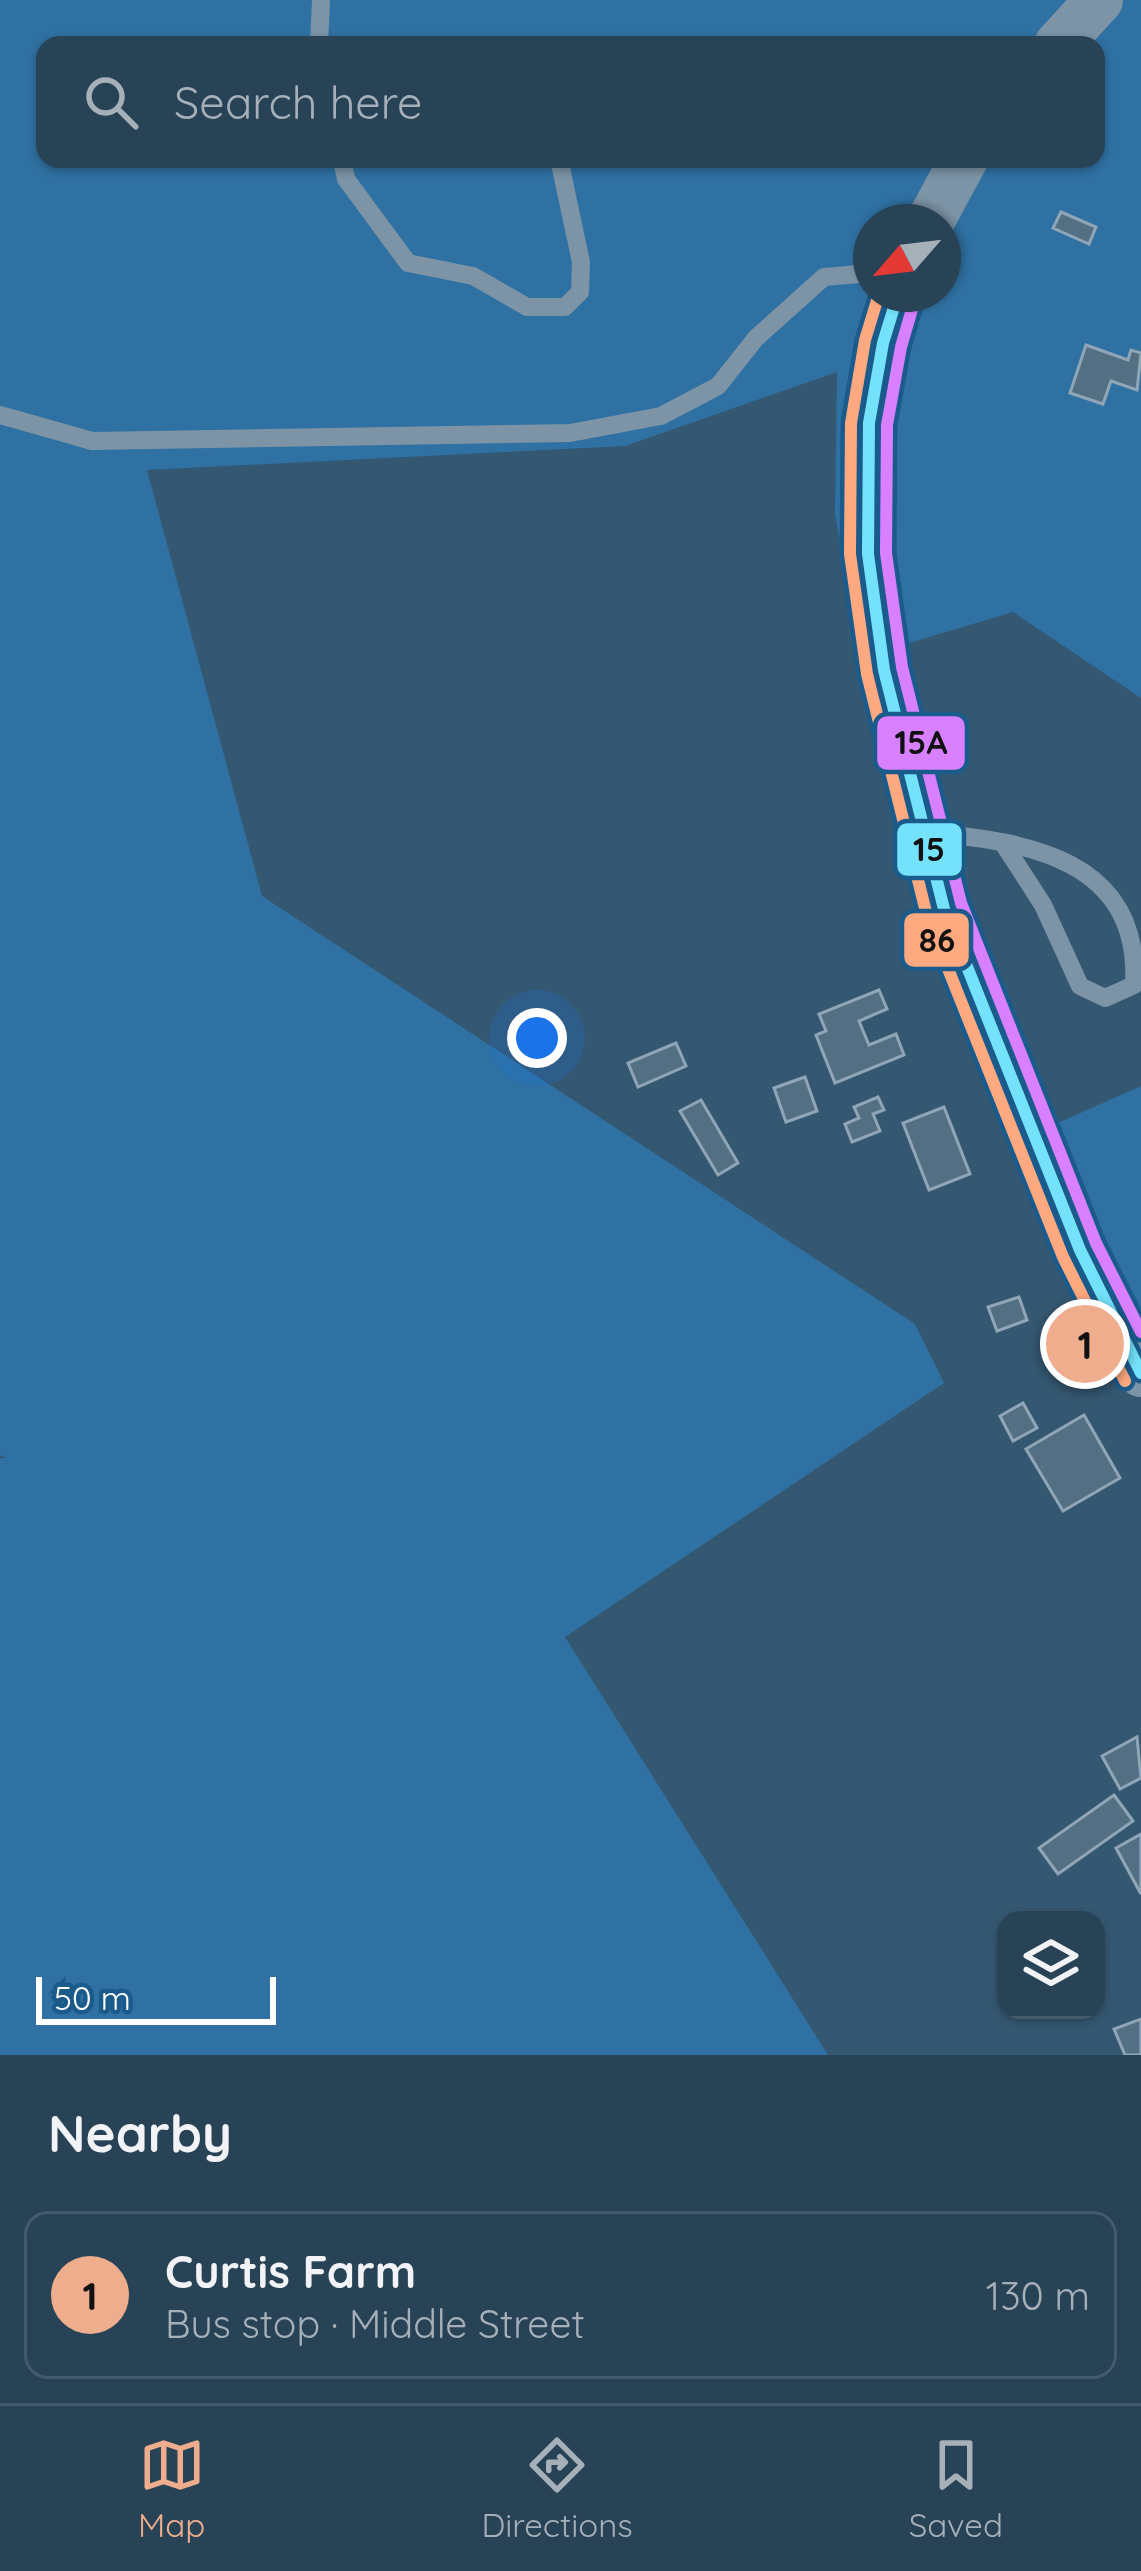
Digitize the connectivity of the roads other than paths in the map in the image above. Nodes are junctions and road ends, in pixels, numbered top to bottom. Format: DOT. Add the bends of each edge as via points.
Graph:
graph roads {
  1 [pos="320,0"];
  2 [pos="1099,0"];
  3 [pos="320,36"];
  4 [pos="1066,36"];
  5 [pos="344,168"];
  6 [pos="561,168"];
  7 [pos="959,168"];
  8 [pos="940,204"];
  9 [pos="853,275"];
  10 [pos="892,312"];
  11 [pos="0,415"];
  12 [pos="925,833"];
  13 [pos="1003,843"];
  14 [pos="1141,1372"];
  1 -- 3 [label="lane"];
  2 -- 4 [label="street"];
  5 -- 6 [label="lane" via="408,263 473,276 526,308 565,307 580,292"];
  7 -- 8 [label="street"];
  9 -- 11 [label="lane" via="824,277 756,338 718,386 661,416 570,433 92,441"];
  10 -- 12 [label="street" via="869,423 868,554 884,670"];
  12 -- 13 [label="lane"];
  12 -- 14 [label="street" via="995,1045"];
  13 -- 13 [label="lane" via="1083,867 1110,887 1130,924 1134,985 1105,998 1080,986"];
}
